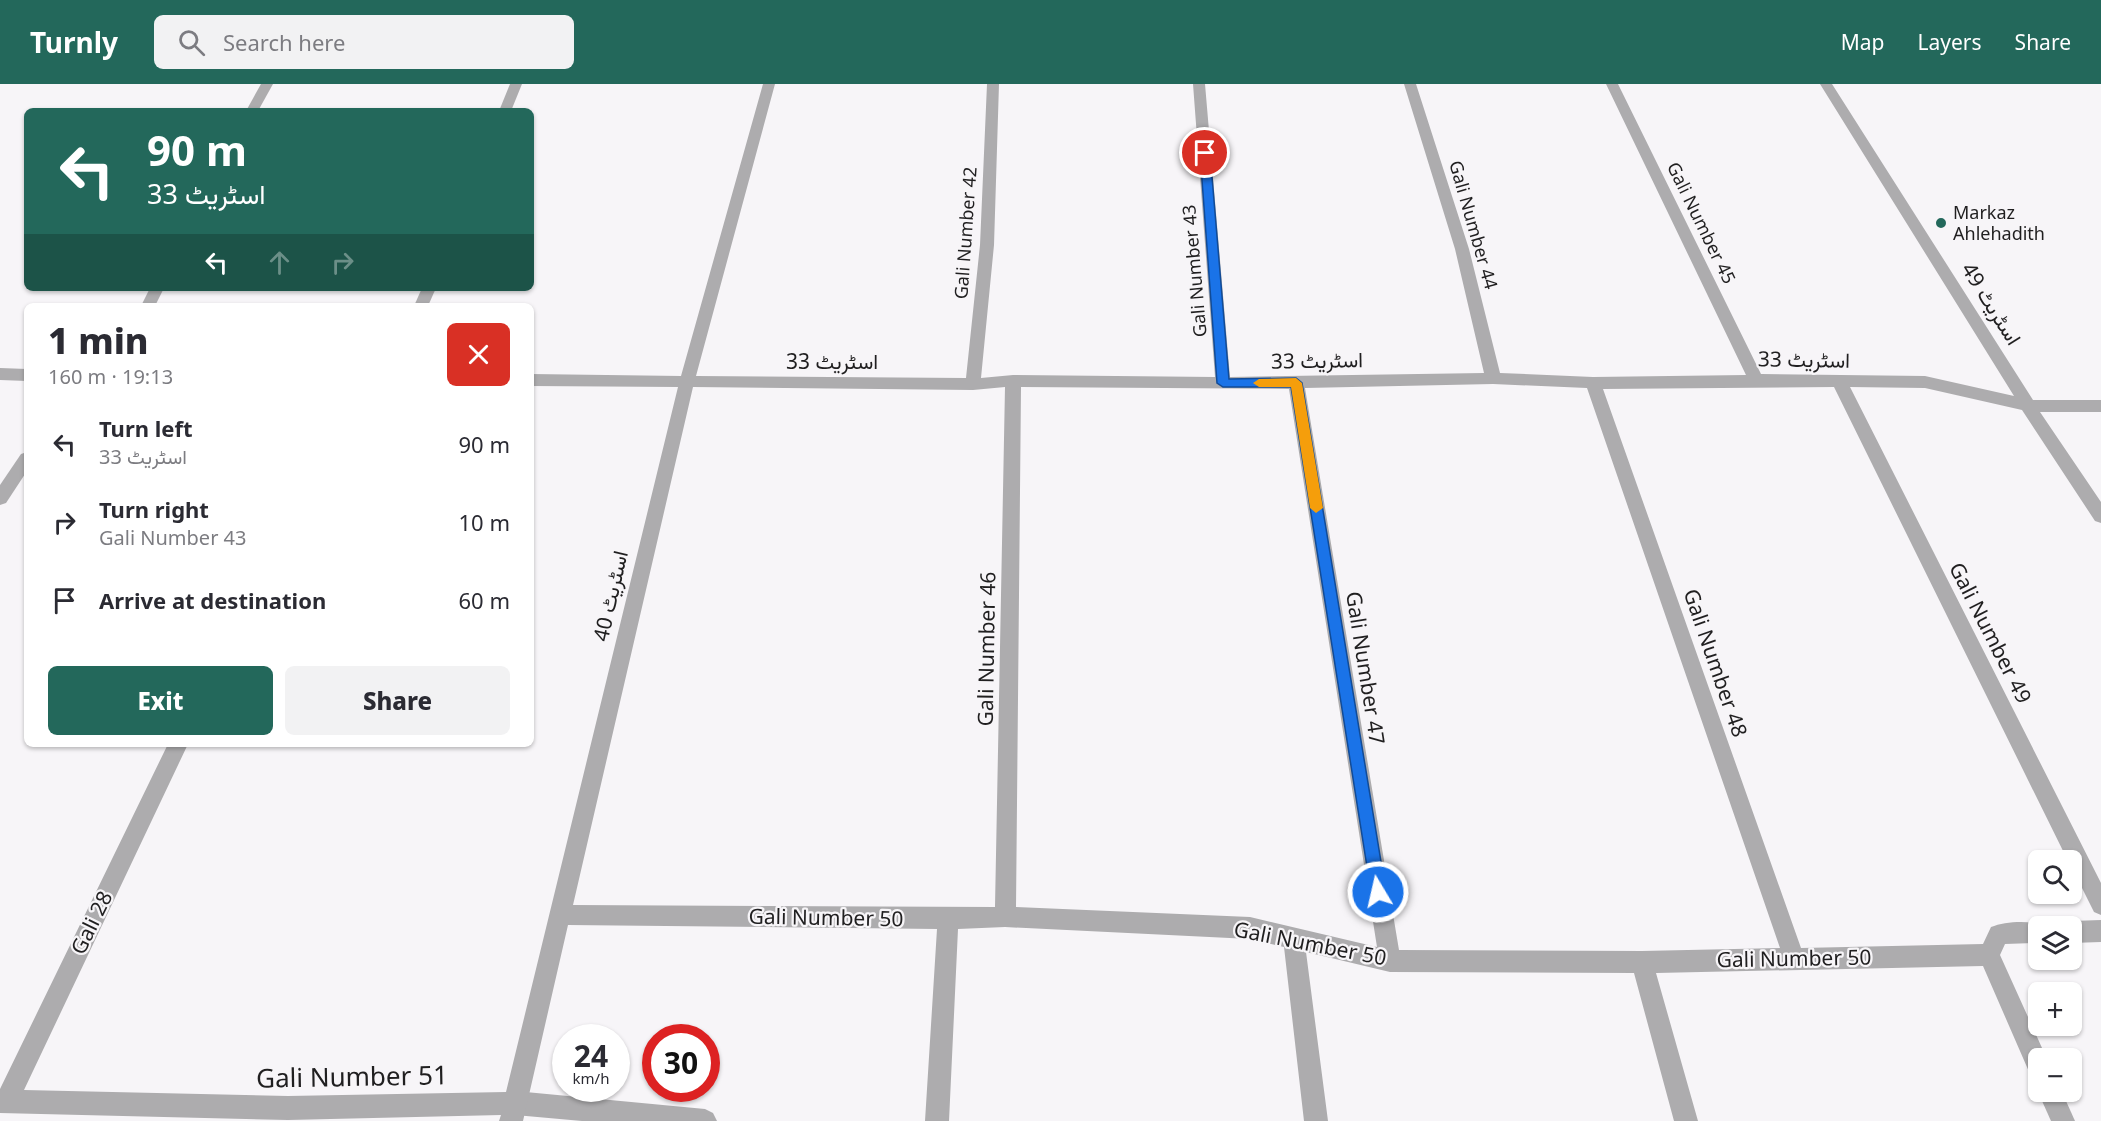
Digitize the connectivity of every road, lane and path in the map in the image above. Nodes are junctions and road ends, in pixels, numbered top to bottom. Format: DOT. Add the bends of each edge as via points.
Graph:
graph roads {
  1 [pos="267,84"];
  2 [pos="516,84"];
  3 [pos="769,84"];
  4 [pos="993,84"];
  5 [pos="1199,84"];
  6 [pos="1410,84"];
  7 [pos="1612,84"];
  8 [pos="1826,84"];
  9 [pos="254,108"];
  10 [pos="506,108"];
  11 [pos="0,374"];
  12 [pos="24,375"];
  13 [pos="1493,378"];
  14 [pos="534,380"];
  15 [pos="1755,380"];
  16 [pos="687,381"];
  17 [pos="1013,381"];
  18 [pos="1839,381"];
  19 [pos="1223,383"];
  20 [pos="1296,383"];
  21 [pos="1593,383"];
  22 [pos="973,384"];
  23 [pos="2028,406"];
  24 [pos="2101,406"];
  25 [pos="24,462"];
  26 [pos="0,498"];
  27 [pos="2101,516"];
  28 [pos="177,747"];
  29 [pos="2101,905"];
  30 [pos="560,915"];
  31 [pos="1005,917"];
  32 [pos="948,920"];
  33 [pos="2101,930"];
  34 [pos="2082,931"];
  35 [pos="2028,933"];
  36 [pos="1294,940"];
  37 [pos="1989,955"];
  38 [pos="1794,958"];
  39 [pos="1390,961"];
  40 [pos="1642,962"];
  41 [pos="2030,1048"];
  42 [pos="3,1101"];
  43 [pos="2054,1102"];
  44 [pos="513,1112"];
  45 [pos="286,1114"];
  46 [pos="705,1121"];
  47 [pos="938,1121"];
  48 [pos="1316,1121"];
  49 [pos="1686,1121"];
  50 [pos="2063,1121"];
  1 -- 9 [label="street"];
  2 -- 10 [label="street"];
  3 -- 16 [label="street, اسٹریٹ 40"];
  4 -- 22 [label="street, Gali Number 42" via="987,245"];
  5 -- 19 [label="street, Gali Number 43"];
  6 -- 13 [label="street, Gali Number 44" via="1462,249"];
  7 -- 15 [label="street, Gali Number 45"];
  8 -- 23 [label="street, اسٹریٹ 49"];
  11 -- 12 [label="street"];
  13 -- 20 [label="street, اسٹریٹ 33"];
  13 -- 21 [label="street, اسٹریٹ 33"];
  14 -- 16 [label="street, اسٹریٹ 33"];
  15 -- 18 [label="street, اسٹریٹ 33"];
  15 -- 21 [label="street, اسٹریٹ 33"];
  16 -- 22 [label="street, اسٹریٹ 33"];
  16 -- 30 [label="street, اسٹریٹ 40"];
  17 -- 19 [label="street, اسٹریٹ 33"];
  17 -- 22 [label="street, اسٹریٹ 33"];
  17 -- 31 [label="street, Gali Number 46"];
  18 -- 23 [label="street, اسٹریٹ 33" via="1924,382"];
  18 -- 29 [label="street, Gali Number 49"];
  19 -- 20 [label="street, اسٹریٹ 33"];
  20 -- 39 [label="street, Gali Number 47"];
  21 -- 38 [label="street, Gali Number 48"];
  23 -- 24 [label="street, اسٹریٹ 33"];
  23 -- 27 [label="street, اسٹریٹ 49"];
  25 -- 26 [label="street"];
  28 -- 42 [label="street, Gali 28"];
  30 -- 32 [label="street, Gali Number 50"];
  30 -- 44 [label="street, اسٹریٹ 40"];
  31 -- 32 [label="street, Gali Number 50"];
  31 -- 36 [label="street, Gali Number 50" via="1250,928"];
  32 -- 47 [label="street"];
  33 -- 34 [label="street"];
  35 -- 37 [label="street" via="1999,934"];
  36 -- 39 [label="street, Gali Number 50"];
  36 -- 48 [label="street"];
  37 -- 38 [label="street, Gali Number 50"];
  37 -- 41 [label="street"];
  38 -- 40 [label="street, Gali Number 50"];
  39 -- 40 [label="street, Gali Number 50"];
  40 -- 49 [label="street"];
  42 -- 45 [label="street, Gali Number 51"];
  43 -- 50 [label="street"];
  44 -- 45 [label="street, Gali Number 51"];
  44 -- 46 [label="street, Gali Number 51"];
}
